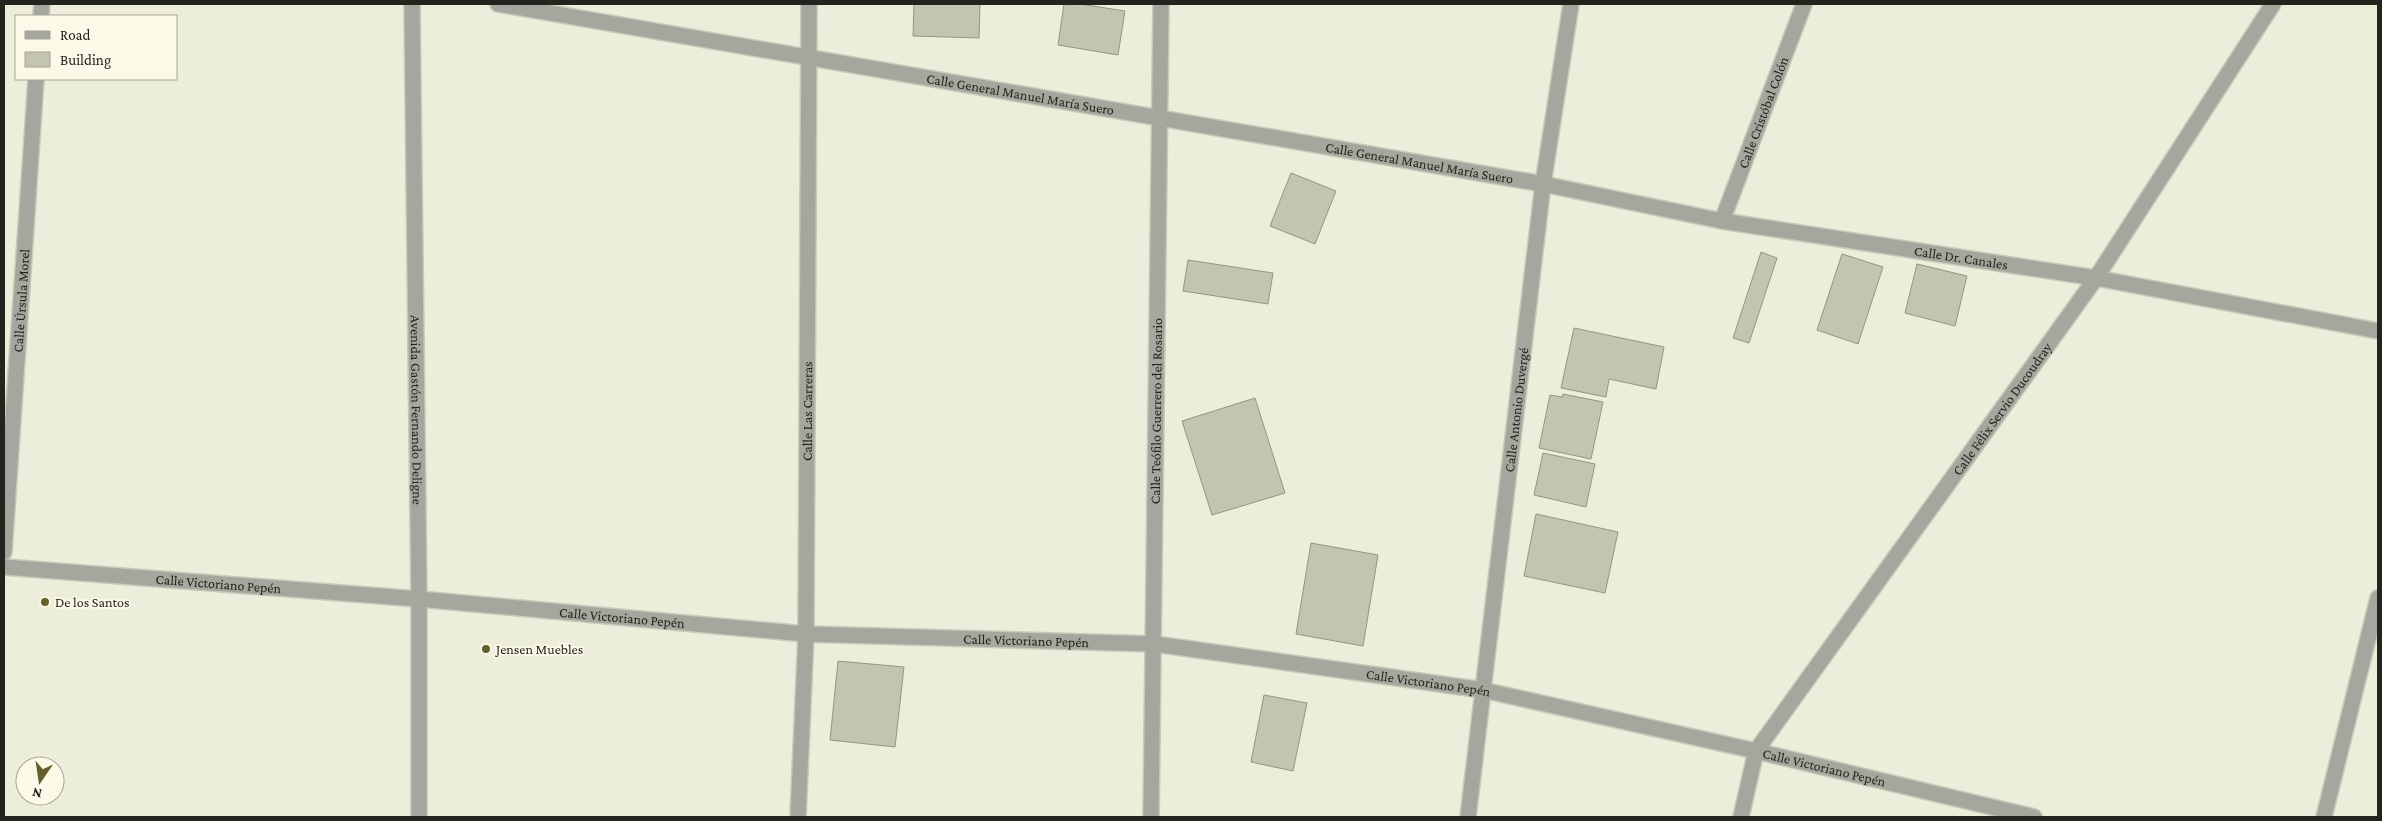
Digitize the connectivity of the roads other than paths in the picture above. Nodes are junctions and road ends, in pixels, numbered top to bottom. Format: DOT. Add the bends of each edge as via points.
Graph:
graph roads {
  1 [pos="412,4"];
  2 [pos="498,4"];
  3 [pos="809,4"];
  4 [pos="1161,4"];
  5 [pos="1571,4"];
  6 [pos="1804,4"];
  7 [pos="2273,4"];
  8 [pos="809,58"];
  9 [pos="36,80"];
  10 [pos="1159,116"];
  11 [pos="1543,184"];
  12 [pos="1722,220"];
  13 [pos="2096,278"];
  14 [pos="2378,331"];
  15 [pos="4,552"];
  16 [pos="4,567"];
  17 [pos="2378,598"];
  18 [pos="419,599"];
  19 [pos="806,634"];
  20 [pos="1155,644"];
  21 [pos="1483,690"];
  22 [pos="1756,751"];
  23 [pos="419,817"];
  24 [pos="798,817"];
  25 [pos="1151,817"];
  26 [pos="1468,817"];
  27 [pos="1742,817"];
  28 [pos="2034,817"];
  29 [pos="2324,817"];
  1 -- 18 [label="street, Avenida Gastón Fernando Deligne"];
  2 -- 8 [label="street, Calle General Manuel María Suero"];
  3 -- 8 [label="street, Calle Las Carreras"];
  4 -- 10 [label="street, Calle Teófilo Guerrero del Rosario"];
  5 -- 11 [label="street, Calle Antonio Duvergé"];
  6 -- 12 [label="street, Calle Cristóbal Colón"];
  7 -- 13 [label="street, Calle Félix Servio Ducoudray"];
  8 -- 10 [label="street, Calle General Manuel María Suero"];
  8 -- 19 [label="street, Calle Las Carreras"];
  9 -- 15 [label="street, Calle Úrsula Morel"];
  10 -- 11 [label="street, Calle General Manuel María Suero"];
  10 -- 20 [label="street, Calle Teófilo Guerrero del Rosario"];
  11 -- 12 [label="street, Calle Dr. Canales"];
  11 -- 21 [label="street, Calle Antonio Duvergé"];
  12 -- 13 [label="street, Calle Dr. Canales"];
  13 -- 14 [label="street, Calle Dr. Canales"];
  13 -- 22 [label="street, Calle Félix Servio Ducoudray"];
  16 -- 18 [label="street, Calle Victoriano Pepén"];
  17 -- 29 [label="street"];
  18 -- 19 [label="street, Calle Victoriano Pepén"];
  18 -- 23 [label="street, Avenida Gastón Fernando Deligne"];
  19 -- 20 [label="street, Calle Victoriano Pepén"];
  19 -- 24 [label="street, Calle Las Carreras"];
  20 -- 21 [label="street, Calle Victoriano Pepén"];
  20 -- 25 [label="street, Calle Teófilo Guerrero del Rosario"];
  21 -- 22 [label="street, Calle Victoriano Pepén"];
  21 -- 26 [label="street, Calle Antonio Duvergé"];
  22 -- 27 [label="street, Calle Félix Servio Ducoudray"];
  22 -- 28 [label="street, Calle Victoriano Pepén"];
}
